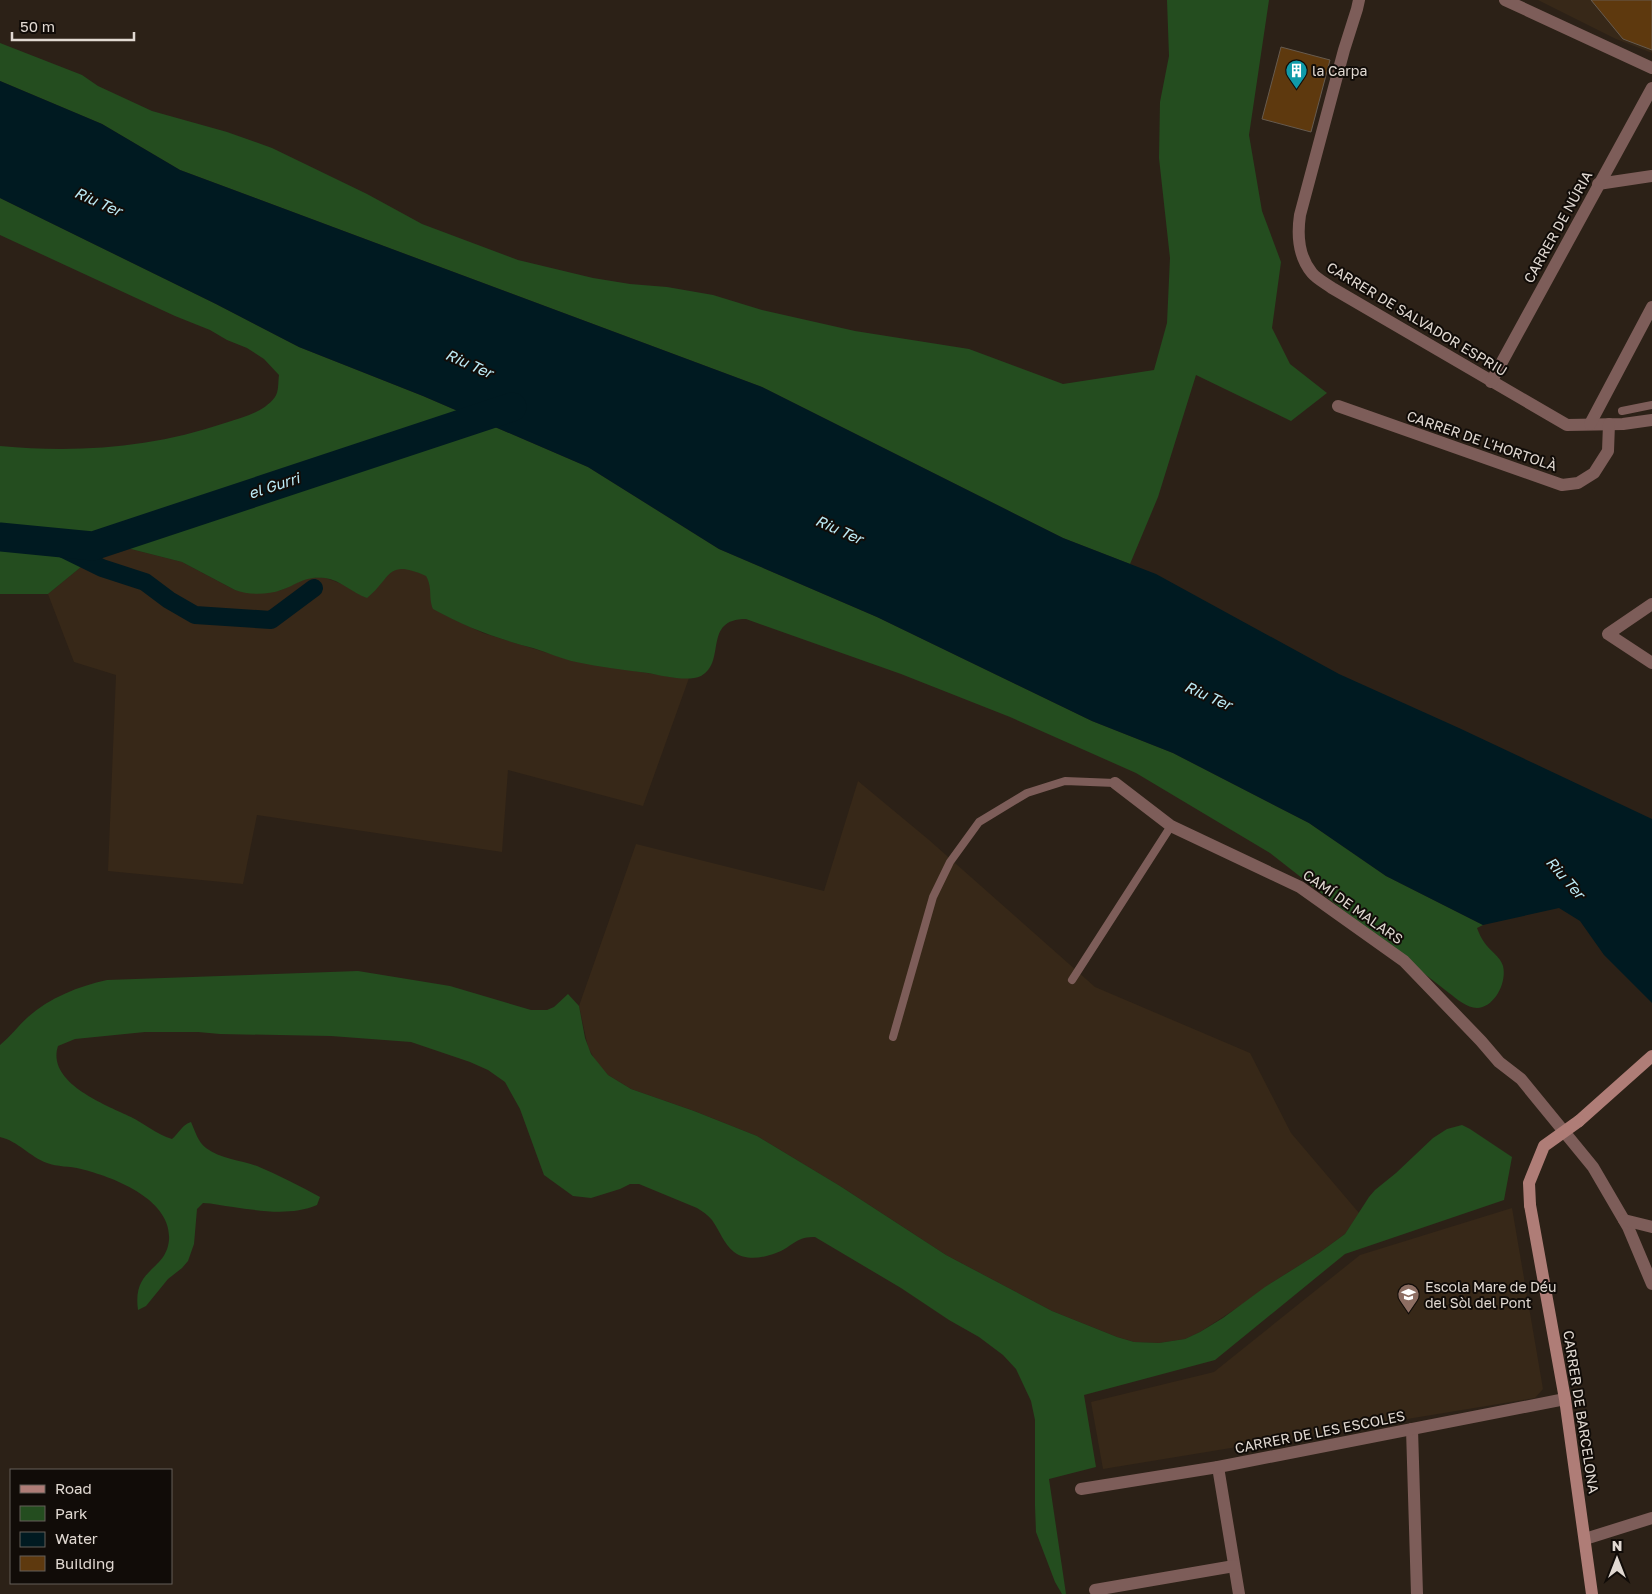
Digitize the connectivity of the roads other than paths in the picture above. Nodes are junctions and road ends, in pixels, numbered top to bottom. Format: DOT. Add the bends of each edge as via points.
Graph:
graph roads {
  1 [pos="1368,0"];
  2 [pos="1505,0"];
  3 [pos="1358,4"];
  4 [pos="1652,68"];
  5 [pos="1652,88"];
  6 [pos="1652,176"];
  7 [pos="1598,184"];
  8 [pos="1652,307"];
  9 [pos="1491,382"];
  10 [pos="1338,406"];
  11 [pos="1652,406"];
  12 [pos="1622,411"];
  13 [pos="1652,420"];
  14 [pos="1590,424"];
  15 [pos="1609,424"];
  16 [pos="1652,604"];
  17 [pos="1652,663"];
  18 [pos="1115,783"];
  19 [pos="1171,826"];
  20 [pos="1072,980"];
  21 [pos="893,1038"];
  22 [pos="1652,1056"];
  23 [pos="1624,1220"];
  24 [pos="1652,1227"];
  25 [pos="1652,1284"];
  26 [pos="1565,1399"];
  27 [pos="1412,1429"];
  28 [pos="1218,1467"];
  29 [pos="1081,1489"];
  30 [pos="1652,1518"];
  31 [pos="1585,1539"];
  32 [pos="1234,1566"];
  33 [pos="1095,1590"];
  34 [pos="1239,1594"];
  35 [pos="1417,1594"];
  36 [pos="1592,1594"];
  1 -- 3 [label="street, CARRER DE SALVADOR ESPRIU"];
  2 -- 4 [label="street"];
  3 -- 9 [label="street, CARRER DE SALVADOR ESPRIU" via="1300,214 1299,243 1304,260 1313,274 1332,288"];
  5 -- 7 [label="street, CARRER DE NÚRIA"];
  6 -- 7 [label="street"];
  7 -- 9 [label="street, CARRER DE NÚRIA"];
  8 -- 14 [label="street"];
  9 -- 14 [label="street, CARRER DE SALVADOR ESPRIU" via="1567,425"];
  10 -- 15 [label="street, CARRER DE L'HORTOLÀ" via="1562,485 1578,483 1594,473 1608,452"];
  11 -- 12 [label="lane"];
  13 -- 15 [label="street, CARRER DE SALVADOR ESPRIU"];
  14 -- 15 [label="street, CARRER DE SALVADOR ESPRIU"];
  16 -- 17 [label="street" via="1608,634"];
  18 -- 19 [label="street, CAMÍ DE MALARS"];
  18 -- 21 [label="lane" via="1065,781 1026,793 979,822 950,862 933,898"];
  19 -- 20 [label="lane"];
  19 -- 23 [label="street, CAMÍ DE MALARS" via="1300,887 1404,961 1499,1062 1521,1079 1593,1168"];
  22 -- 26 [label="street, CARRER DE BARCELONA, bridge" via="1578,1121 1544,1146 1529,1183 1530,1205"];
  23 -- 24 [label="street"];
  23 -- 25 [label="street, CAMÍ DE MALARS"];
  26 -- 27 [label="street, CARRER DE LES ESCOLES"];
  26 -- 31 [label="street, CARRER DE BARCELONA"];
  27 -- 28 [label="street, CARRER DE LES ESCOLES"];
  27 -- 35 [label="street"];
  28 -- 29 [label="street, CARRER DE LES ESCOLES"];
  28 -- 32 [label="street"];
  30 -- 31 [label="street"];
  31 -- 36 [label="street, CARRER DE BARCELONA"];
  32 -- 33 [label="street"];
  32 -- 34 [label="street"];
}
